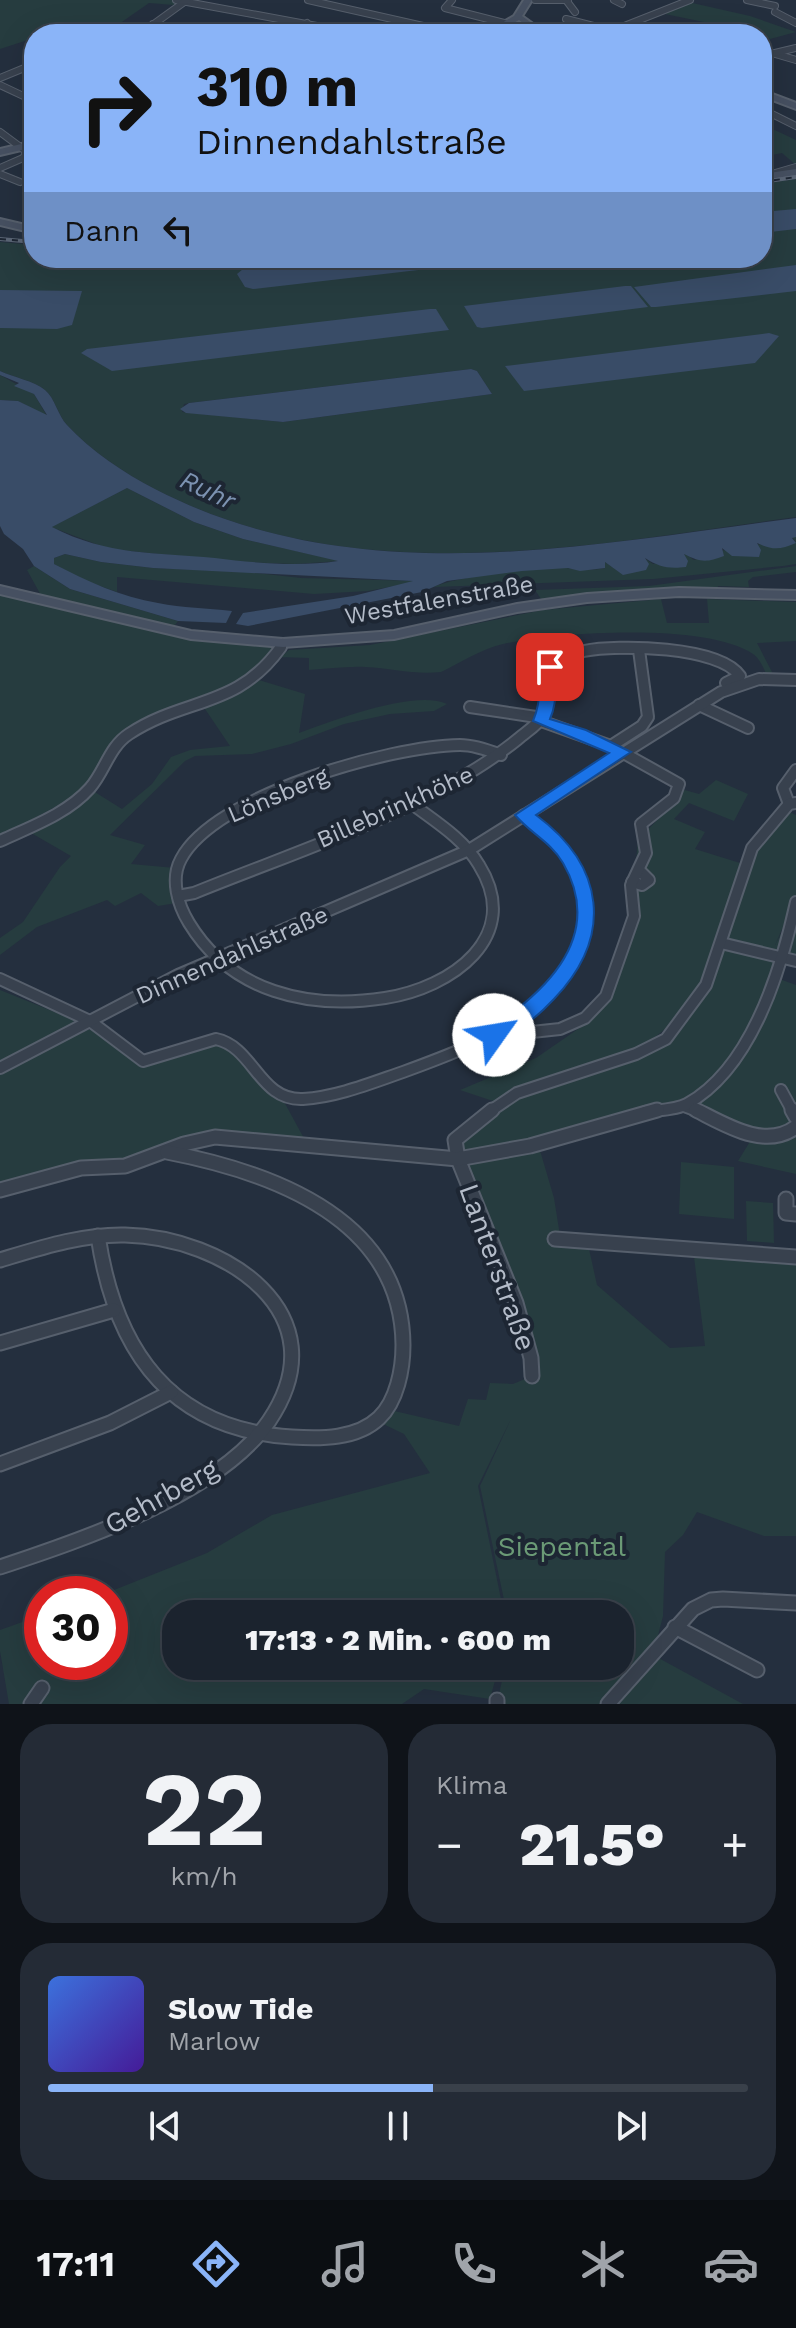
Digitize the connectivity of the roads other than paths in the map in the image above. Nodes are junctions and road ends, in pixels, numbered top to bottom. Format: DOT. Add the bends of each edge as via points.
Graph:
graph roads {
  1 [pos="176,0"];
  2 [pos="308,0"];
  3 [pos="452,0"];
  4 [pos="528,0"];
  5 [pos="535,0"];
  6 [pos="567,0"];
  7 [pos="614,0"];
  8 [pos="690,0"];
  9 [pos="747,0"];
  10 [pos="186,1"];
  11 [pos="622,4"];
  12 [pos="575,12"];
  13 [pos="566,19"];
  14 [pos="514,21"];
  15 [pos="307,23"];
  16 [pos="796,23"];
  17 [pos="153,24"];
  18 [pos="312,24"];
  19 [pos="414,24"];
  20 [pos="508,24"];
  21 [pos="523,24"];
  22 [pos="586,24"];
  23 [pos="630,24"];
  24 [pos="796,48"];
  25 [pos="774,53"];
  26 [pos="796,60"];
  27 [pos="24,68"];
  28 [pos="0,78"];
  29 [pos="0,85"];
  30 [pos="24,96"];
  31 [pos="772,97"];
  32 [pos="796,106"];
  33 [pos="772,114"];
  34 [pos="796,126"];
  35 [pos="1,134"];
  36 [pos="23,147"];
  37 [pos="0,152"];
  38 [pos="24,156"];
  39 [pos="0,168"];
  40 [pos="796,169"];
  41 [pos="0,174"];
  42 [pos="772,175"];
  43 [pos="20,182"];
  44 [pos="0,222"];
  45 [pos="24,228"];
  46 [pos="0,590"];
  47 [pos="796,595"];
  48 [pos="283,643"];
  49 [pos="639,650"];
  50 [pos="796,680"];
  51 [pos="702,703"];
  52 [pos="470,707"];
  53 [pos="542,720"];
  54 [pos="748,728"];
  55 [pos="611,746"];
  56 [pos="622,752"];
  57 [pos="501,755"];
  58 [pos="796,770"];
  59 [pos="793,803"];
  60 [pos="412,804"];
  61 [pos="524,815"];
  62 [pos="0,841"];
  63 [pos="469,850"];
  64 [pos="178,896"];
  65 [pos="796,902"];
  66 [pos="721,943"];
  67 [pos="780,957"];
  68 [pos="216,959"];
  69 [pos="796,961"];
  70 [pos="0,979"];
  71 [pos="90,1021"];
  72 [pos="513,1024"];
  73 [pos="0,1068"];
  74 [pos="781,1090"];
  75 [pos="684,1106"];
  76 [pos="796,1117"];
  77 [pos="796,1127"];
  78 [pos="165,1151"];
  79 [pos="458,1159"];
  80 [pos="0,1190"];
  81 [pos="786,1199"];
  82 [pos="796,1214"];
  83 [pos="98,1236"];
  84 [pos="555,1239"];
  85 [pos="796,1257"];
  86 [pos="0,1260"];
  87 [pos="114,1310"];
  88 [pos="0,1343"];
  89 [pos="532,1376"];
  90 [pos="171,1392"];
  91 [pos="257,1435"];
  92 [pos="0,1464"];
  93 [pos="0,1567"];
  94 [pos="796,1603"];
  95 [pos="675,1627"];
  96 [pos="757,1670"];
  97 [pos="42,1688"];
  98 [pos="31,1704"];
  99 [pos="608,1704"];
  1 -- 10 [label="street"];
  2 -- 19 [label="street"];
  3 -- 14 [label="street" via="445,8"];
  4 -- 14 [label="main road"];
  5 -- 6 [label="street"];
  6 -- 12 [label="street"];
  7 -- 11 [label="street"];
  8 -- 23 [label="street"];
  9 -- 16 [label="street"];
  10 -- 15 [label="street"];
  10 -- 17 [label="street"];
  13 -- 22 [label="street"];
  14 -- 20 [label="main road"];
  14 -- 21 [label="main road"];
  15 -- 18 [label="street"];
  24 -- 25 [label="street"];
  25 -- 26 [label="street"];
  27 -- 28 [label="street"];
  29 -- 30 [label="street"];
  31 -- 32 [label="main road"];
  33 -- 34 [label="street"];
  35 -- 36 [label="street"];
  36 -- 37 [label="main road"];
  38 -- 39 [label="street"];
  40 -- 42 [label="main road"];
  41 -- 43 [label="street"];
  44 -- 45 [label="main road"];
  46 -- 48 [label="main road, Westfalenstraße" via="191,635"];
  47 -- 48 [label="main road, Westfalenstraße" via="679,592 587,598 394,635"];
  48 -- 62 [label="street" via="229,696 169,714 124,737 90,789"];
  49 -- 51 [label="street" via="697,653 736,670 740,676 712,689"];
  49 -- 53 [label="street" via="579,651 558,658 547,676 549,703"];
  49 -- 55 [label="street" via="648,717"];
  50 -- 51 [label="street, Dinnendahlstraße" via="754,680"];
  51 -- 54 [label="street"];
  51 -- 56 [label="street, Dinnendahlstraße"];
  52 -- 53 [label="street"];
  53 -- 55 [label="street"];
  53 -- 57 [label="street, Billebrinkhöhe"];
  55 -- 56 [label="street"];
  56 -- 61 [label="street, Dinnendahlstraße"];
  56 -- 72 [label="street" via="679,784 675,798 641,824 646,853 632,882 631,931 602,1002 585,1018 551,1031 532,1032"];
  57 -- 60 [label="street, Billebrinkhöhe"];
  57 -- 64 [label="street, Lönsberg" via="469,745 429,747 284,789 222,818 195,839 178,866"];
  58 -- 59 [label="street" via="783,788"];
  59 -- 66 [label="street" via="752,848"];
  60 -- 63 [label="street"];
  60 -- 64 [label="street, Billebrinkhöhe"];
  61 -- 63 [label="street, Dinnendahlstraße"];
  61 -- 72 [label="street" via="551,835 573,863 585,898 585,924 562,980"];
  63 -- 68 [label="street, Dinnendahlstraße"];
  63 -- 68 [label="street" via="492,887 494,921 467,963 424,988 364,1002 310,1001 255,986"];
  64 -- 68 [label="street" via="189,925"];
  65 -- 67 [label="street"];
  66 -- 67 [label="street"];
  66 -- 79 [label="street" via="703,991 666,1039 509,1097 458,1135"];
  67 -- 69 [label="street"];
  67 -- 75 [label="street" via="743,1052"];
  68 -- 71 [label="street, Dinnendahlstraße"];
  70 -- 71 [label="street"];
  71 -- 72 [label="street" via="143,1061 222,1040 272,1091 293,1100 392,1076"];
  71 -- 73 [label="street, Dinnendahlstraße"];
  74 -- 76 [label="street"];
  75 -- 77 [label="street" via="760,1137 785,1136"];
  75 -- 79 [label="street"];
  78 -- 79 [label="street" via="232,1136"];
  78 -- 80 [label="street" via="125,1166 81,1168"];
  78 -- 91 [label="street" via="256,1174 324,1209 372,1252 396,1295 404,1343 393,1398 382,1416 339,1435"];
  79 -- 89 [label="street, Lanterstraße" via="526,1332"];
  81 -- 82 [label="street" via="786,1213"];
  83 -- 86 [label="street, Gehrberg"];
  83 -- 87 [label="street"];
  83 -- 91 [label="street, Gehrberg" via="162,1238 200,1248 237,1266 273,1297 291,1332 294,1368 281,1403"];
  84 -- 85 [label="street"];
  87 -- 88 [label="street"];
  87 -- 90 [label="street" via="132,1350"];
  90 -- 91 [label="street" via="208,1417"];
  90 -- 92 [label="street" via="110,1423"];
  91 -- 93 [label="street, Gehrberg" via="200,1480 155,1505"];
  94 -- 95 [label="street" via="711,1600 685,1614"];
  95 -- 96 [label="street"];
  95 -- 99 [label="street"];
  97 -- 98 [label="street"];
}
